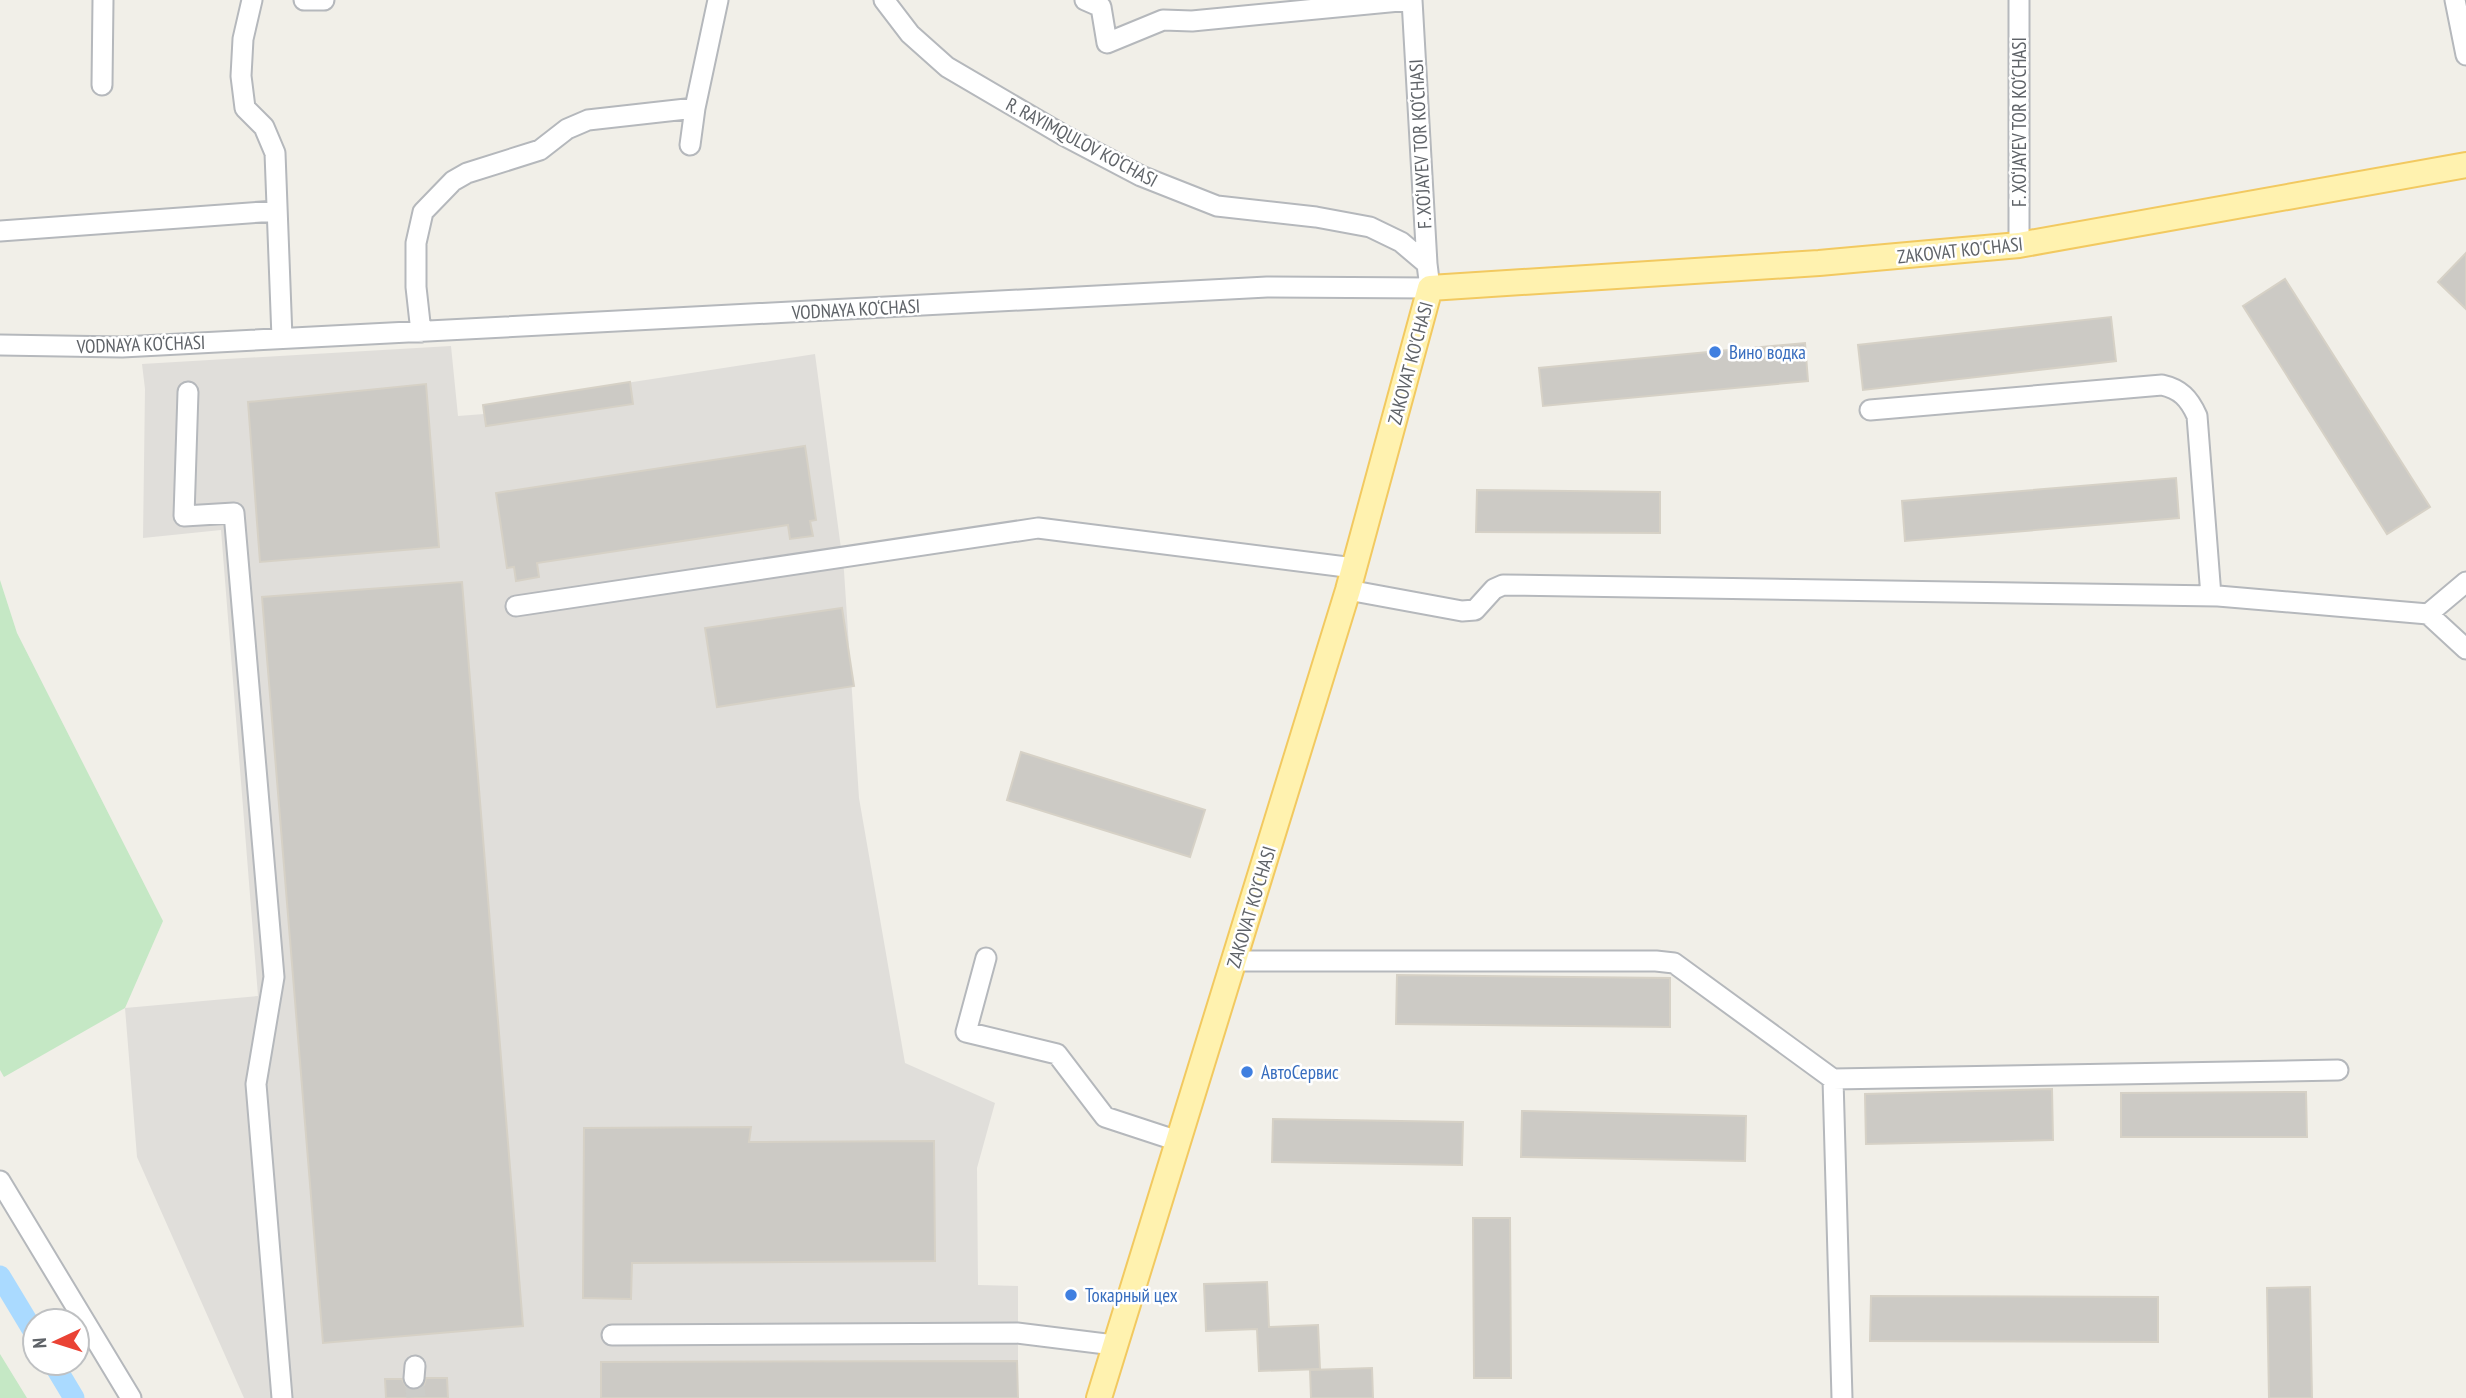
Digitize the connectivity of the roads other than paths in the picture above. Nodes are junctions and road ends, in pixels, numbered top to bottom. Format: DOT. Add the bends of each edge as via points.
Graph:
graph roads {
  1 [pos="103,0"];
  2 [pos="252,0"];
  3 [pos="304,0"];
  4 [pos="324,0"];
  5 [pos="718,0"];
  6 [pos="884,0"];
  7 [pos="1085,0"];
  8 [pos="1411,0"];
  9 [pos="2019,0"];
  10 [pos="2455,0"];
  11 [pos="2466,55"];
  12 [pos="102,85"];
  13 [pos="695,108"];
  14 [pos="690,145"];
  15 [pos="2466,165"];
  16 [pos="276,211"];
  17 [pos="0,231"];
  18 [pos="2019,245"];
  19 [pos="1428,276"];
  20 [pos="421,332"];
  21 [pos="282,338"];
  22 [pos="0,345"];
  23 [pos="188,392"];
  24 [pos="1870,410"];
  25 [pos="1351,579"];
  26 [pos="2466,582"];
  27 [pos="2211,596"];
  28 [pos="516,606"];
  29 [pos="2428,614"];
  30 [pos="2466,649"];
  31 [pos="986,958"];
  32 [pos="1235,961"];
  33 [pos="2338,1070"];
  34 [pos="1833,1079"];
  35 [pos="1178,1141"];
  36 [pos="0,1181"];
  37 [pos="612,1335"];
  38 [pos="1114,1345"];
  39 [pos="131,1398"];
  40 [pos="282,1398"];
  41 [pos="1099,1398"];
  42 [pos="1842,1398"];
  1 -- 12 [label="street"];
  2 -- 16 [label="street" via="241,76 245,108 264,127 275,153"];
  3 -- 4 [label="street"];
  5 -- 13 [label="street"];
  6 -- 19 [label="street, R. RAYIMQULOV KO‘CHASI" via="909,34 947,67 1141,176 1217,206 1370,227 1401,242"];
  7 -- 8 [label="street, F. XO‘JAYEV TOR KO‘CHASI" via="1101,7 1107,43 1163,20"];
  8 -- 19 [label="street, F. XO‘JAYEV TOR KO‘CHASI"];
  9 -- 18 [label="street, F. XO‘JAYEV TOR KO‘CHASI"];
  10 -- 11 [label="street"];
  13 -- 14 [label="street"];
  13 -- 20 [label="street" via="588,120 566,129 540,150 453,181 423,212 416,243"];
  15 -- 18 [label="main road, ZAKOVAT KO'CHASI"];
  16 -- 17 [label="street"];
  16 -- 21 [label="street"];
  18 -- 19 [label="main road, ZAKOVAT KO'CHASI" via="1819,263"];
  19 -- 20 [label="street, VODNAYA KO‘CHASI"];
  19 -- 25 [label="main road, ZAKOVAT KO'CHASI"];
  20 -- 21 [label="street, VODNAYA KO‘CHASI"];
  21 -- 22 [label="street, VODNAYA KO‘CHASI" via="122,347"];
  23 -- 40 [label="street" via="184,516 234,513 274,977 256,1084"];
  24 -- 27 [label="street" via="2162,385 2176,388 2197,415"];
  25 -- 27 [label="street" via="1462,611 1475,610 1503,585"];
  25 -- 28 [label="street" via="1038,528"];
  25 -- 32 [label="main road, ZAKOVAT KO'CHASI"];
  26 -- 29 [label="street"];
  27 -- 29 [label="street"];
  29 -- 30 [label="street"];
  31 -- 35 [label="street" via="966,1032 1057,1054 1105,1117"];
  32 -- 34 [label="street" via="1674,963"];
  32 -- 35 [label="main road, ZAKOVAT KO'CHASI"];
  33 -- 34 [label="street"];
  34 -- 42 [label="street"];
  35 -- 38 [label="main road, ZAKOVAT KO'CHASI"];
  36 -- 39 [label="street"];
  37 -- 38 [label="street" via="1017,1333"];
  38 -- 41 [label="main road, ZAKOVAT KO'CHASI"];
}
